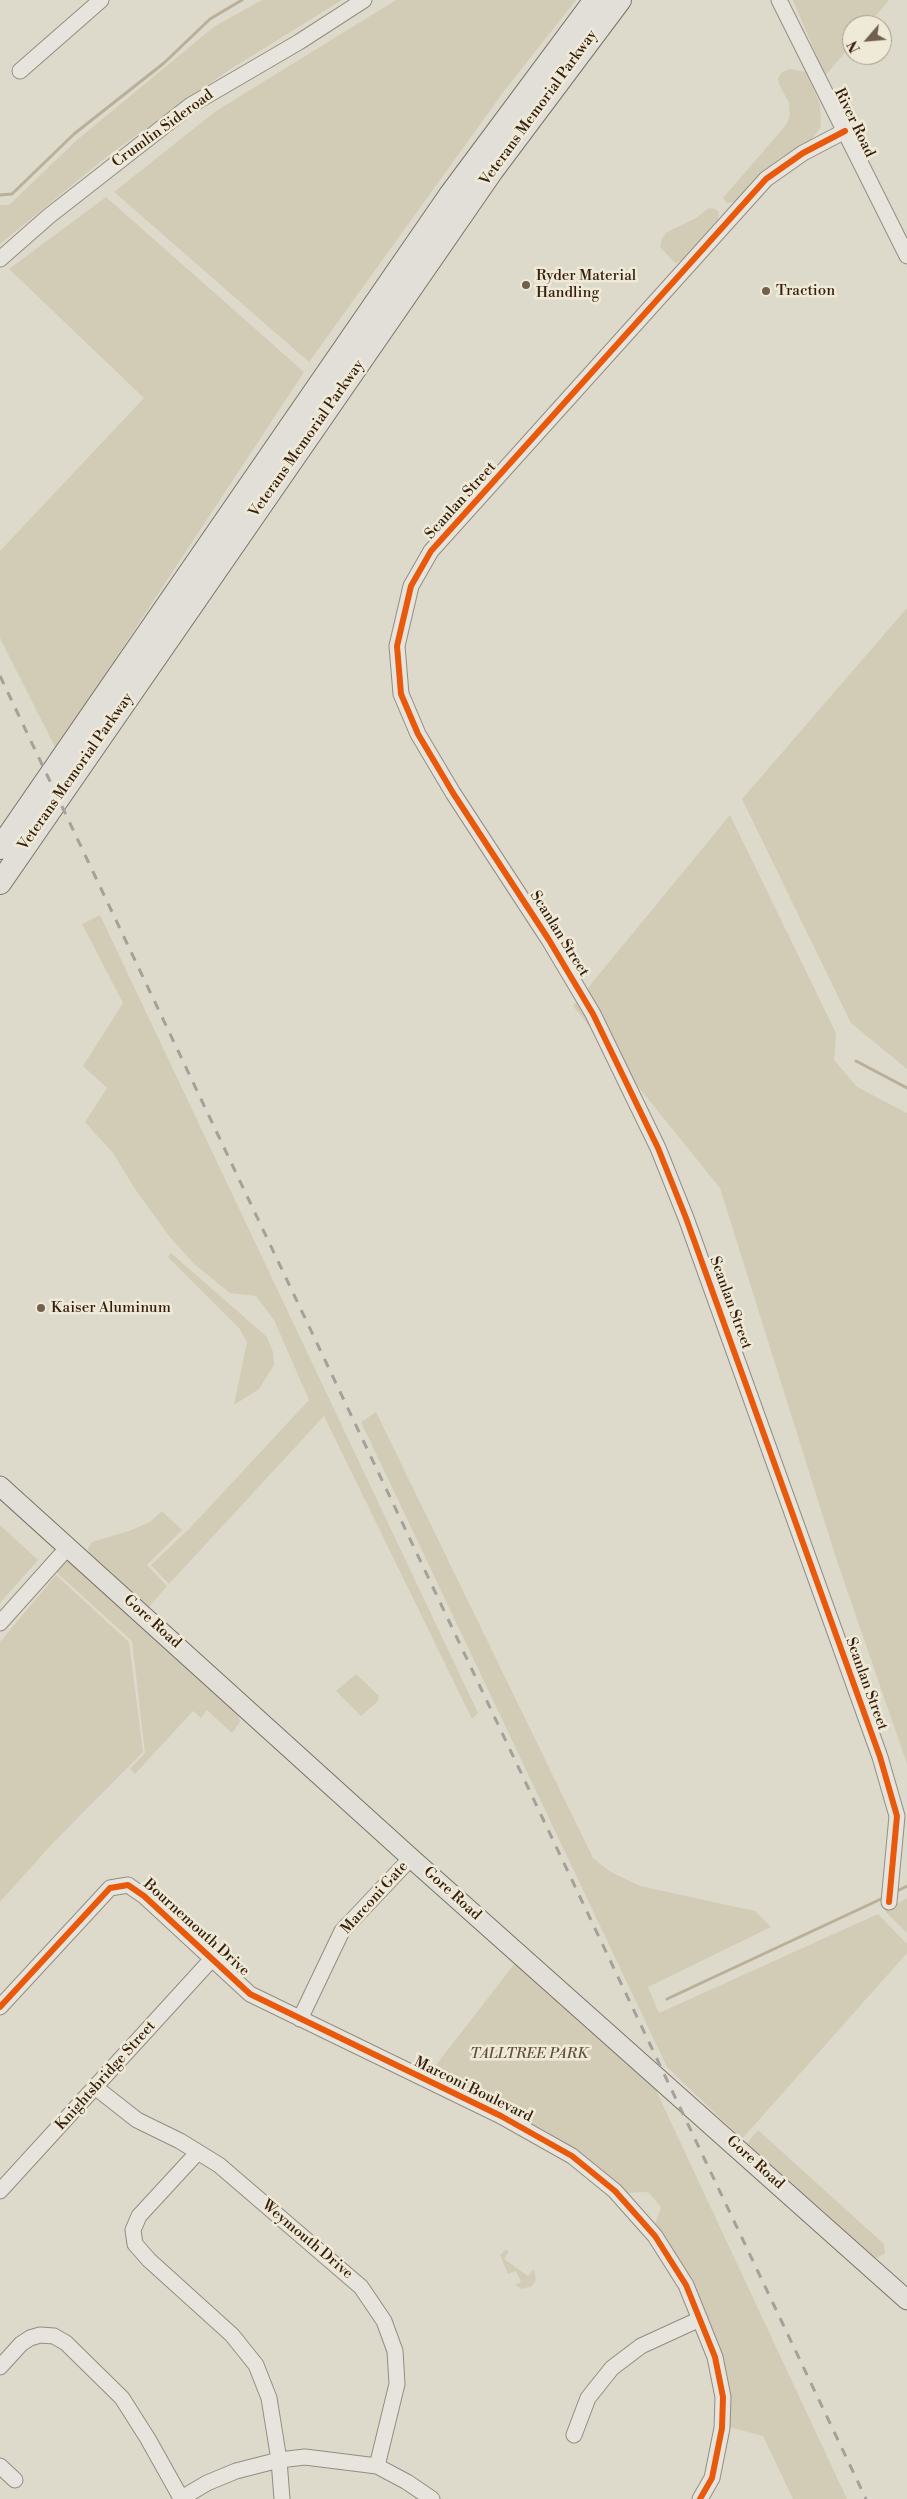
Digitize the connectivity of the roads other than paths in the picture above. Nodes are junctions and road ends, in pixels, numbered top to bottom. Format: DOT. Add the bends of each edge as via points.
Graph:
graph roads {
  1 [pos="101,0"];
  2 [pos="364,0"];
  3 [pos="595,0"];
  4 [pos="620,0"];
  5 [pos="779,0"];
  6 [pos="20,70"];
  7 [pos="845,131"];
  8 [pos="907,256"];
  9 [pos="0,259"];
  10 [pos="0,848"];
  11 [pos="0,883"];
  12 [pos="0,1486"];
  13 [pos="69,1546"];
  14 [pos="0,1623"];
  15 [pos="411,1858"];
  16 [pos="889,1902"];
  17 [pos="211,1960"];
  18 [pos="0,2007"];
  19 [pos="300,2019"];
  20 [pos="94,2087"];
  21 [pos="198,2152"];
  22 [pos="0,2191"];
  23 [pos="907,2300"];
  24 [pos="700,2319"];
  25 [pos="0,2367"];
  26 [pos="574,2435"];
  27 [pos="279,2460"];
  28 [pos="0,2466"];
  29 [pos="377,2466"];
  30 [pos="15,2480"];
  31 [pos="181,2498"];
  32 [pos="282,2499"];
  33 [pos="432,2499"];
  34 [pos="700,2499"];
  1 -- 6 [label="street"];
  2 -- 9 [label="street, Crumlin Sideroad" via="191,105 48,216"];
  3 -- 10 [label="highway, Veterans Memorial Parkway" via="450,195"];
  4 -- 11 [label="highway, Veterans Memorial Parkway" via="492,171"];
  5 -- 7 [label="street, River Road"];
  7 -- 8 [label="street, River Road"];
  7 -- 16 [label="street, Scanlan Street" via="797,157 766,180 431,552 411,586 397,646 400,694 418,734 594,1014 658,1148 686,1218 887,1782 897,1816"];
  12 -- 13 [label="main road, Gore Road"];
  13 -- 14 [label="street"];
  13 -- 15 [label="main road, Gore Road"];
  15 -- 19 [label="street, Marconi Gate" via="342,1931"];
  15 -- 23 [label="main road, Gore Road"];
  17 -- 18 [label="street, Bournemouth Drive" via="144,1896 128,1885 110,1888"];
  17 -- 19 [label="street, Bournemouth Drive" via="250,1994"];
  17 -- 20 [label="street, Knightsbridge Street"];
  19 -- 24 [label="street, Marconi Boulevard" via="501,2116 572,2156 615,2191 655,2236 686,2285"];
  20 -- 21 [label="street, Weymouth Drive" via="137,2120"];
  20 -- 22 [label="street, Knightsbridge Street"];
  21 -- 27 [label="street" via="139,2216 133,2230 135,2244 148,2260 232,2335 256,2365 269,2398"];
  21 -- 29 [label="street, Weymouth Drive" via="219,2165 361,2287 384,2321 395,2351 397,2384"];
  24 -- 26 [label="street" via="641,2346 612,2368 588,2398"];
  24 -- 34 [label="street, Marconi Boulevard" via="714,2357 723,2397 722,2428 712,2478"];
  25 -- 31 [label="street" via="30,2338 54,2336 66,2343 122,2398"];
  27 -- 29 [label="street" via="305,2457"];
  27 -- 31 [label="street" via="236,2471"];
  27 -- 32 [label="street"];
  28 -- 30 [label="street"];
  29 -- 33 [label="street"];
}
